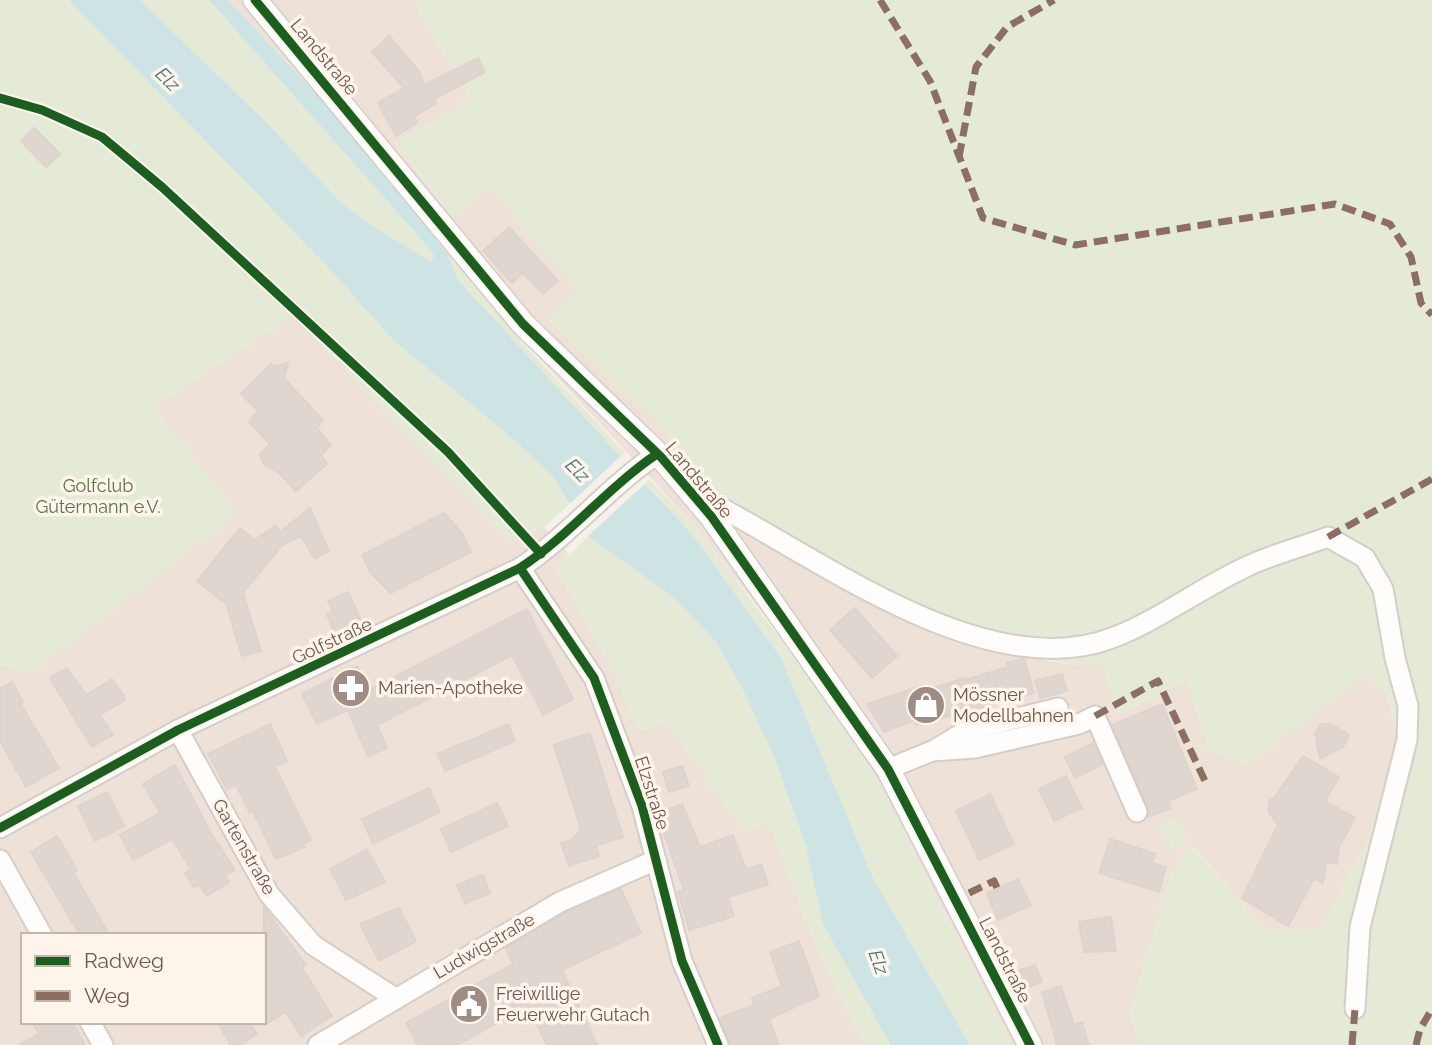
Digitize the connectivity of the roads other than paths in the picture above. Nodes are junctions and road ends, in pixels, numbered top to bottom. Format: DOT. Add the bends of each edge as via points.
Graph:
graph roads {
  1 [pos="255,0"];
  2 [pos="657,454"];
  3 [pos="689,491"];
  4 [pos="520,568"];
  5 [pos="1058,708"];
  6 [pos="178,730"];
  7 [pos="932,751"];
  8 [pos="888,769"];
  9 [pos="1137,812"];
  10 [pos="0,828"];
  11 [pos="0,860"];
  12 [pos="656,860"];
  13 [pos="41,933"];
  14 [pos="395,998"];
  15 [pos="1355,1009"];
  16 [pos="91,1024"];
  17 [pos="103,1045"];
  18 [pos="318,1045"];
  19 [pos="718,1045"];
  20 [pos="1030,1045"];
  1 -- 2 [label="street, Landstraße" via="523,324"];
  2 -- 3 [label="street, Landstraße"];
  2 -- 4 [label="street, Golfstraße"];
  3 -- 8 [label="street, Landstraße" via="719,526"];
  3 -- 15 [label="street, Landstraße" via="744,518 878,598 988,640 1028,647 1065,650 1112,638 1249,565 1328,537 1365,558 1383,589 1408,706 1407,740 1360,927"];
  4 -- 6 [label="street, Golfstraße"];
  4 -- 12 [label="street, Elzstraße" via="594,678 642,806"];
  5 -- 7 [label="street" via="966,731"];
  6 -- 10 [label="street, Golfstraße"];
  6 -- 14 [label="street, Gartenstraße" via="269,894 313,945"];
  7 -- 8 [label="street"];
  7 -- 9 [label="street" via="975,748 1079,724 1095,716"];
  8 -- 20 [label="street, Landstraße"];
  11 -- 13 [label="street"];
  12 -- 14 [label="street, Ludwigstraße" via="560,902"];
  12 -- 19 [label="street, Elzstraße" via="682,961"];
  14 -- 18 [label="street, Ludwigstraße"];
  16 -- 17 [label="street"];
}
